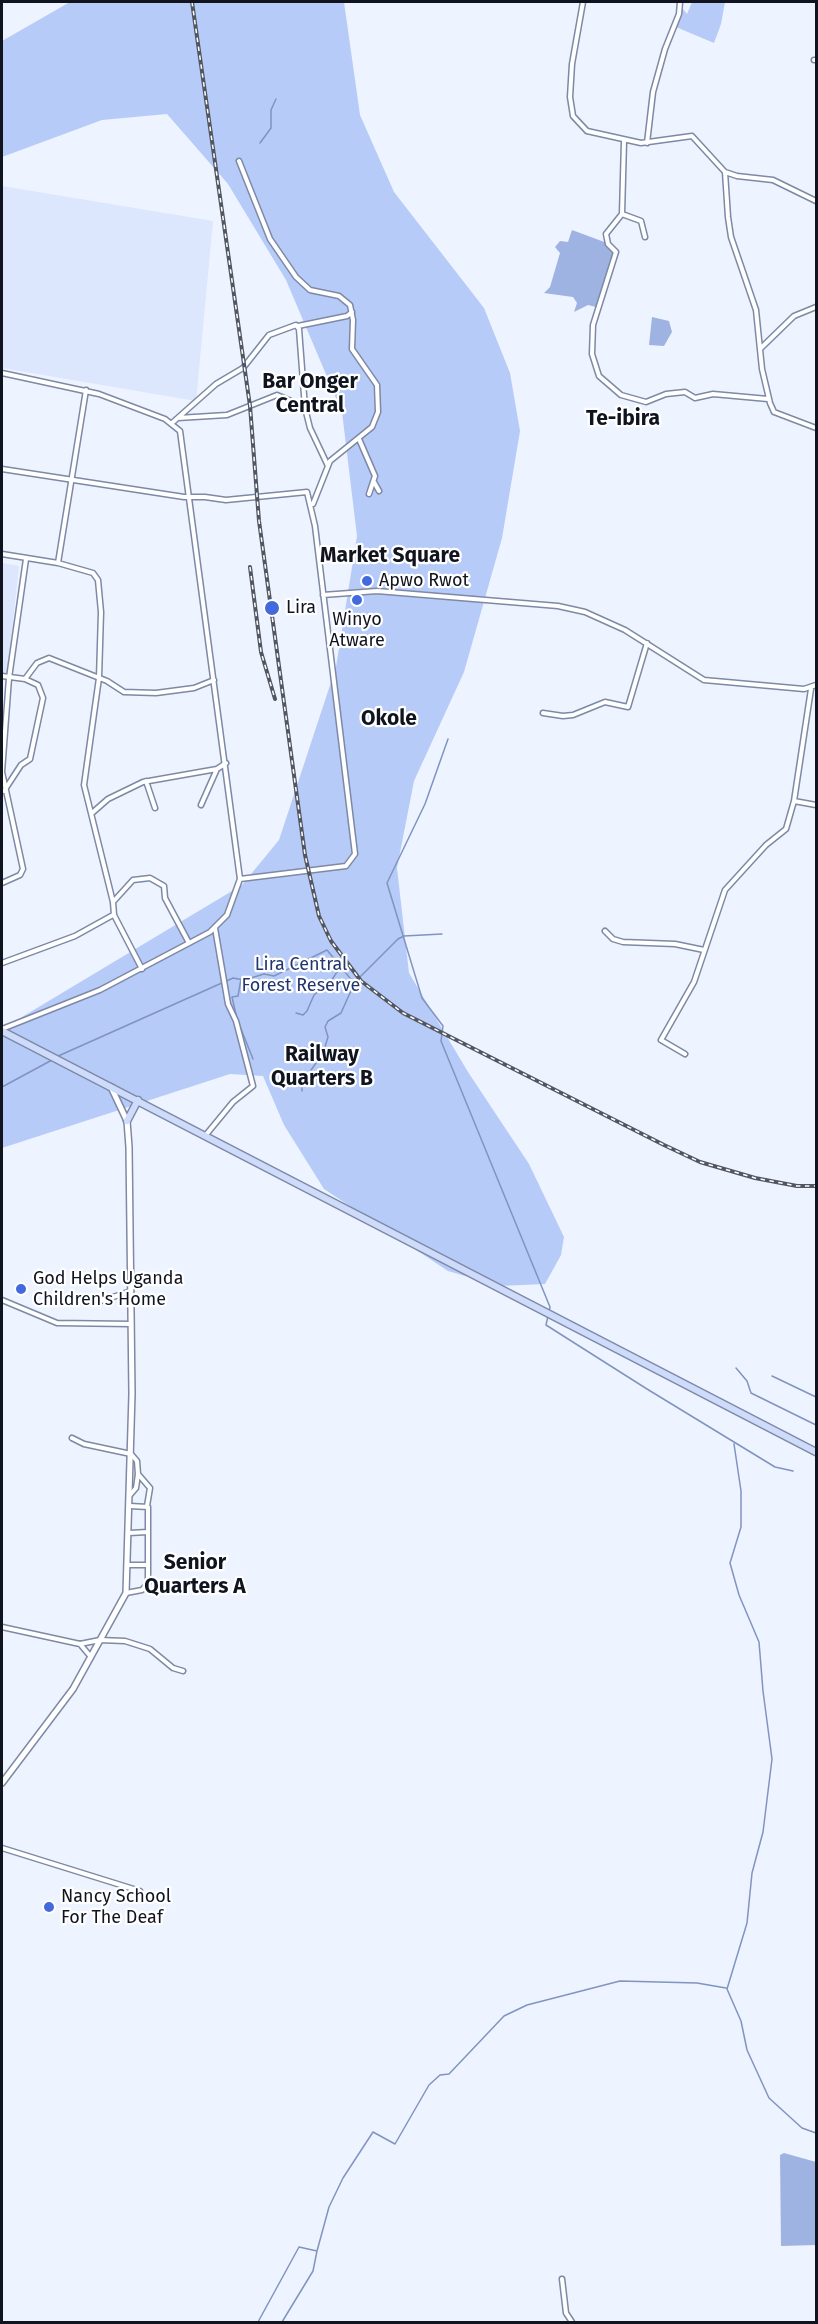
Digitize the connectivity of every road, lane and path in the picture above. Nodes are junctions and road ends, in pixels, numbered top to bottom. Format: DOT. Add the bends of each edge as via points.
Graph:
graph roads {
  1 [pos="583,2"];
  2 [pos="680,2"];
  3 [pos="624,141"];
  4 [pos="647,143"];
  5 [pos="239,161"];
  6 [pos="725,172"];
  7 [pos="816,201"];
  8 [pos="622,214"];
  9 [pos="645,237"];
  10 [pos="816,308"];
  11 [pos="352,312"];
  12 [pos="347,316"];
  13 [pos="354,320"];
  14 [pos="298,326"];
  15 [pos="760,348"];
  16 [pos="2,373"];
  17 [pos="86,390"];
  18 [pos="768,399"];
  19 [pos="305,408"];
  20 [pos="178,418"];
  21 [pos="172,423"];
  22 [pos="816,428"];
  23 [pos="358,439"];
  24 [pos="328,466"];
  25 [pos="2,469"];
  26 [pos="71,480"];
  27 [pos="374,482"];
  28 [pos="378,491"];
  29 [pos="369,494"];
  30 [pos="190,497"];
  31 [pos="312,507"];
  32 [pos="2,554"];
  33 [pos="26,560"];
  34 [pos="58,563"];
  35 [pos="323,595"];
  36 [pos="647,643"];
  37 [pos="2,676"];
  38 [pos="9,678"];
  39 [pos="99,678"];
  40 [pos="25,679"];
  41 [pos="214,680"];
  42 [pos="816,685"];
  43 [pos="811,689"];
  44 [pos="543,713"];
  45 [pos="225,763"];
  46 [pos="217,769"];
  47 [pos="146,781"];
  48 [pos="4,790"];
  49 [pos="794,801"];
  50 [pos="201,805"];
  51 [pos="816,805"];
  52 [pos="154,808"];
  53 [pos="92,813"];
  54 [pos="240,879"];
  55 [pos="2,883"];
  56 [pos="113,902"];
  57 [pos="114,915"];
  58 [pos="215,928"];
  59 [pos="605,931"];
  60 [pos="189,943"];
  61 [pos="705,950"];
  62 [pos="2,963"];
  63 [pos="141,969"];
  64 [pos="2,1030"];
  65 [pos="685,1054"];
  66 [pos="111,1087"];
  67 [pos="138,1100"];
  68 [pos="127,1121"];
  69 [pos="204,1137"];
  70 [pos="132,1290"];
  71 [pos="2,1300"];
  72 [pos="98,1302"];
  73 [pos="132,1324"];
  74 [pos="72,1438"];
  75 [pos="816,1452"];
  76 [pos="131,1454"];
  77 [pos="138,1474"];
  78 [pos="130,1495"];
  79 [pos="130,1506"];
  80 [pos="147,1506"];
  81 [pos="148,1532"];
  82 [pos="129,1533"];
  83 [pos="128,1565"];
  84 [pos="147,1565"];
  85 [pos="126,1593"];
  86 [pos="2,1627"];
  87 [pos="100,1640"];
  88 [pos="80,1644"];
  89 [pos="91,1656"];
  90 [pos="183,1671"];
  91 [pos="2,1783"];
  92 [pos="2,1848"];
  93 [pos="141,1891"];
  94 [pos="562,2279"];
  95 [pos="572,2322"];
  1 -- 3 [label="street" via="572,64 571,113 586,131"];
  2 -- 4 [label="street" via="653,92"];
  3 -- 4 [label="street"];
  3 -- 8 [label="street"];
  4 -- 6 [label="street" via="692,136"];
  5 -- 11 [label="street" via="270,239 296,277 310,290 345,299"];
  6 -- 7 [label="street" via="773,180"];
  6 -- 15 [label="street" via="731,237 754,302"];
  8 -- 9 [label="street" via="641,221"];
  8 -- 18 [label="street" via="606,234 608,244 616,252 593,325 592,354 599,376 621,395 646,402 685,392 695,398 713,394"];
  10 -- 15 [label="street" via="791,318"];
  11 -- 12 [label="street"];
  11 -- 13 [label="street"];
  12 -- 13 [label="street"];
  12 -- 14 [label="street"];
  13 -- 23 [label="street" via="352,349 377,385 379,399 372,427"];
  14 -- 19 [label="street"];
  14 -- 20 [label="street" via="268,335 243,368 216,384"];
  15 -- 18 [label="street"];
  16 -- 17 [label="street"];
  17 -- 21 [label="street"];
  17 -- 26 [label="street"];
  18 -- 22 [label="street" via="774,412"];
  19 -- 20 [label="street" via="280,395 227,415"];
  19 -- 24 [label="street"];
  20 -- 21 [label="street"];
  21 -- 30 [label="street" via="181,435"];
  23 -- 24 [label="street"];
  23 -- 27 [label="street" via="374,472"];
  24 -- 31 [label="street"];
  25 -- 26 [label="street"];
  26 -- 30 [label="street"];
  26 -- 34 [label="street"];
  27 -- 28 [label="street"];
  27 -- 29 [label="street"];
  30 -- 31 [label="street" via="226,500 304,490"];
  30 -- 41 [label="street"];
  31 -- 35 [label="street"];
  32 -- 33 [label="street"];
  33 -- 34 [label="street"];
  33 -- 38 [label="street"];
  34 -- 39 [label="street" via="93,573 98,580"];
  35 -- 36 [label="street" via="376,591 558,606 599,617"];
  35 -- 54 [label="street" via="355,854 346,866"];
  36 -- 43 [label="street" via="704,680"];
  36 -- 44 [label="street" via="628,707 605,702 563,716"];
  37 -- 38 [label="street"];
  38 -- 40 [label="street"];
  38 -- 48 [label="street"];
  39 -- 40 [label="street" via="49,658 37,663"];
  39 -- 41 [label="street" via="124,692 156,693 200,687"];
  39 -- 53 [label="street" via="84,777"];
  40 -- 48 [label="street" via="41,688 43,698 30,759"];
  41 -- 45 [label="street"];
  42 -- 43 [label="street"];
  43 -- 49 [label="street"];
  45 -- 46 [label="street"];
  45 -- 54 [label="street"];
  46 -- 47 [label="street"];
  46 -- 50 [label="street"];
  47 -- 52 [label="street"];
  47 -- 53 [label="street" via="108,799"];
  48 -- 55 [label="street" via="23,869 20,875"];
  49 -- 51 [label="street"];
  49 -- 61 [label="street" via="786,829 725,890"];
  53 -- 56 [label="street"];
  54 -- 58 [label="street" via="227,915"];
  56 -- 57 [label="street"];
  56 -- 60 [label="street" via="133,880 150,878 164,886 165,898"];
  57 -- 62 [label="street" via="75,936"];
  57 -- 63 [label="street"];
  58 -- 60 [label="street"];
  58 -- 69 [label="street" via="228,1004 253,1086 233,1102"];
  59 -- 61 [label="street" via="618,941"];
  60 -- 63 [label="street"];
  61 -- 65 [label="street" via="687,996 661,1040"];
  63 -- 64 [label="street" via="65,1006"];
  64 -- 66 [label="main road"];
  66 -- 67 [label="main road"];
  66 -- 68 [label="street"];
  67 -- 68 [label="main road"];
  67 -- 69 [label="main road"];
  68 -- 70 [label="street"];
  69 -- 75 [label="main road"];
  70 -- 72 [label="street"];
  70 -- 73 [label="street"];
  71 -- 73 [label="street" via="57,1323"];
  73 -- 76 [label="street"];
  74 -- 76 [label="street"];
  76 -- 77 [label="street" via="137,1461"];
  76 -- 78 [label="street"];
  77 -- 78 [label="street" via="136,1488"];
  77 -- 80 [label="street" via="150,1488"];
  78 -- 79 [label="street"];
  79 -- 80 [label="street"];
  79 -- 82 [label="street"];
  80 -- 81 [label="street"];
  81 -- 82 [label="street"];
  81 -- 84 [label="street"];
  82 -- 83 [label="street"];
  83 -- 84 [label="street"];
  83 -- 85 [label="street"];
  84 -- 85 [label="street" via="145,1589"];
  85 -- 87 [label="street"];
  86 -- 88 [label="street"];
  87 -- 88 [label="street"];
  87 -- 89 [label="street"];
  87 -- 90 [label="street" via="143,1645"];
  88 -- 89 [label="street"];
  89 -- 91 [label="street" via="57,1712"];
  92 -- 93 [label="street"];
  94 -- 95 [label="street" via="566,2313"];
}
